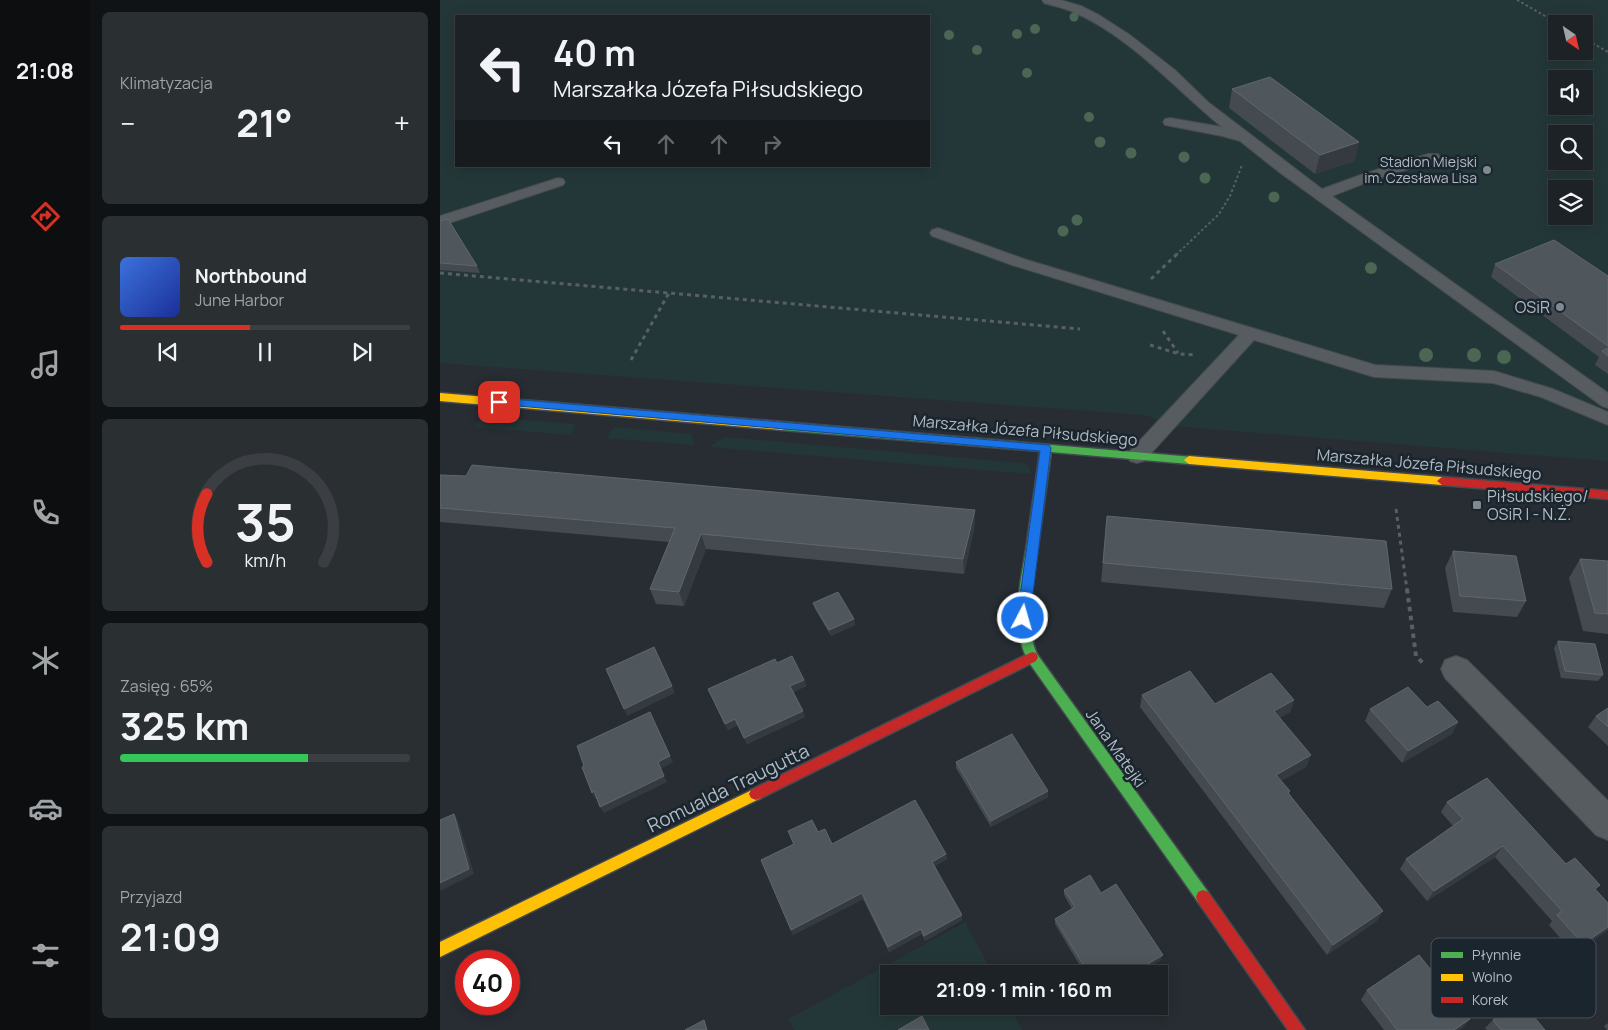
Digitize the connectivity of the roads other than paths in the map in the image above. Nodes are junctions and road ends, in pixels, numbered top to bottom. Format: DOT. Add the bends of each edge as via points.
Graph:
graph roads {
  1 [pos="1048,0"];
  2 [pos="1170,122"];
  3 [pos="1251,142"];
  4 [pos="1433,157"];
  5 [pos="558,182"];
  6 [pos="1321,196"];
  7 [pos="440,221"];
  8 [pos="938,233"];
  9 [pos="1251,333"];
  10 [pos="440,397"];
  11 [pos="1608,402"];
  12 [pos="1608,419"];
  13 [pos="1046,448"];
  14 [pos="1137,456"];
  15 [pos="1608,495"];
  16 [pos="1032,657"];
  17 [pos="1442,669"];
  18 [pos="1608,824"];
  19 [pos="440,950"];
  20 [pos="1297,1030"];
  1 -- 3 [label="lane" via="1095,18 1125,38"];
  2 -- 3 [label="lane" via="1226,132"];
  3 -- 6 [label="lane"];
  4 -- 6 [label="lane"];
  5 -- 7 [label="lane"];
  6 -- 11 [label="lane"];
  8 -- 9 [label="lane" via="1018,262"];
  9 -- 12 [label="lane" via="1374,371 1473,374 1510,380"];
  9 -- 14 [label="lane"];
  10 -- 13 [label="street, Marszałka Józefa Piłsudskiego"];
  13 -- 14 [label="street, Marszałka Józefa Piłsudskiego"];
  13 -- 16 [label="street, Jana Matejki" via="1024,606 1023,632"];
  14 -- 15 [label="street, Marszałka Józefa Piłsudskiego"];
  16 -- 19 [label="street, Romualda Traugutta"];
  16 -- 20 [label="street, Jana Matejki"];
  17 -- 18 [label="street"];
}
